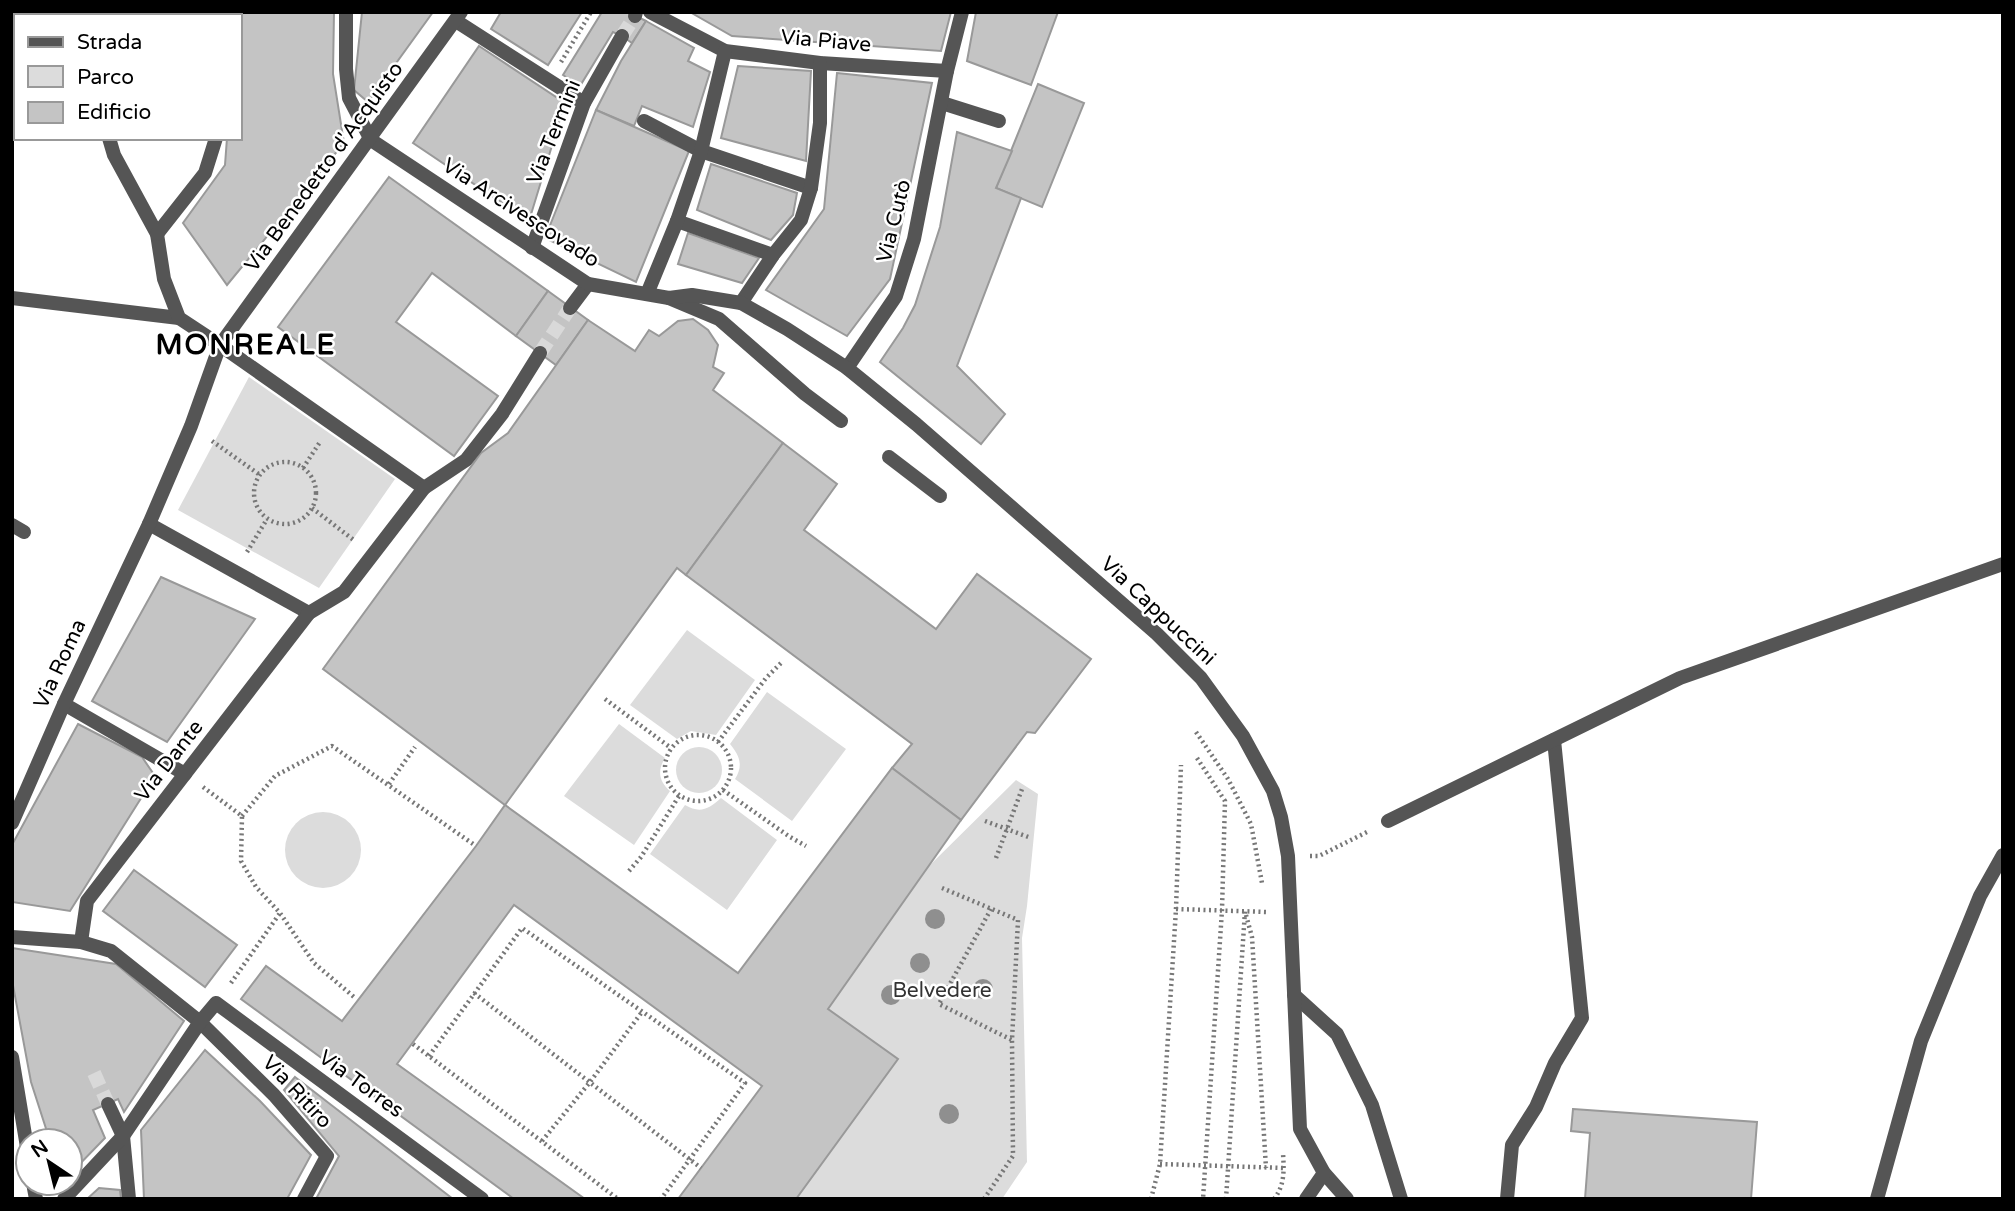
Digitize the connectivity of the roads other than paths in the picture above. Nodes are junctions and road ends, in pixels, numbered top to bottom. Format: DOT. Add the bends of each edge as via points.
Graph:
graph roads {
  1 [pos="346,12"];
  2 [pos="650,12"];
  3 [pos="962,12"];
  4 [pos="458,17"];
  5 [pos="622,36"];
  6 [pos="725,51"];
  7 [pos="821,63"];
  8 [pos="947,71"];
  9 [pos="584,103"];
  10 [pos="942,103"];
  11 [pos="644,121"];
  12 [pos="999,121"];
  13 [pos="371,139"];
  14 [pos="110,140"];
  15 [pos="215,140"];
  16 [pos="701,151"];
  17 [pos="811,188"];
  18 [pos="677,221"];
  19 [pos="157,234"];
  20 [pos="532,248"];
  21 [pos="772,255"];
  22 [pos="588,284"];
  23 [pos="647,294"];
  24 [pos="12,298"];
  25 [pos="669,298"];
  26 [pos="741,303"];
  27 [pos="570,308"];
  28 [pos="179,318"];
  29 [pos="220,345"];
  30 [pos="540,353"];
  31 [pos="848,368"];
  32 [pos="841,421"];
  33 [pos="191,426"];
  34 [pos="889,457"];
  35 [pos="424,488"];
  36 [pos="940,496"];
  37 [pos="149,524"];
  38 [pos="2003,564"];
  39 [pos="309,614"];
  40 [pos="64,704"];
  41 [pos="1554,740"];
  42 [pos="185,774"];
  43 [pos="1388,821"];
  44 [pos="12,823"];
  45 [pos="2003,855"];
  46 [pos="12,937"];
  47 [pos="80,942"];
  48 [pos="1294,995"];
  49 [pos="200,1022"];
  50 [pos="12,1057"];
  51 [pos="108,1104"];
  52 [pos="24,1127"];
  53 [pos="123,1136"];
  54 [pos="1324,1172"];
  55 [pos="64,1199"];
  56 [pos="129,1199"];
  57 [pos="304,1199"];
  58 [pos="481,1199"];
  59 [pos="1306,1199"];
  60 [pos="1347,1199"];
  61 [pos="1401,1199"];
  62 [pos="1507,1199"];
  63 [pos="1877,1199"];
  1 -- 13 [label="street" via="349,98"];
  2 -- 6 [label="street, Via Piave"];
  3 -- 8 [label="street"];
  4 -- 9 [label="street"];
  4 -- 13 [label="street, Via Benedetto d'Acquisto"];
  5 -- 9 [label="street, Via Termini"];
  6 -- 7 [label="street, Via Piave"];
  6 -- 16 [label="street"];
  7 -- 8 [label="street, Via Piave"];
  7 -- 17 [label="street" via="820,123"];
  8 -- 10 [label="street, Via Cutò"];
  9 -- 20 [label="street, Via Termini"];
  10 -- 12 [label="street"];
  10 -- 31 [label="street, Via Cutò" via="914,239 896,296"];
  11 -- 16 [label="street"];
  13 -- 20 [label="street, Via Arcivescovado"];
  13 -- 29 [label="street, Via Benedetto d'Acquisto"];
  14 -- 19 [label="street"];
  15 -- 19 [label="street" via="205,173"];
  16 -- 17 [label="street"];
  16 -- 18 [label="street"];
  17 -- 21 [label="street" via="801,220"];
  18 -- 21 [label="street"];
  18 -- 23 [label="street"];
  19 -- 28 [label="street" via="164,279"];
  20 -- 22 [label="street, Via Arcivescovado"];
  21 -- 26 [label="street"];
  22 -- 23 [label="street, Via Arcivescovado"];
  22 -- 27 [label="street"];
  23 -- 25 [label="street, Via Arcivescovado"];
  24 -- 28 [label="street"];
  25 -- 26 [label="street, Via Arcivescovado" via="692,295"];
  25 -- 32 [label="street" via="719,319"];
  26 -- 31 [label="street, Via Cappuccini"];
  28 -- 29 [label="street"];
  29 -- 33 [label="street, Via Benedetto d'Acquisto"];
  29 -- 35 [label="street"];
  30 -- 35 [label="street" via="466,460"];
  31 -- 48 [label="street, Via Cappuccini" via="1157,634 1200,678 1243,736 1273,791 1281,817 1288,856"];
  33 -- 37 [label="street, Via Roma"];
  34 -- 36 [label="street"];
  35 -- 39 [label="street" via="344,592"];
  37 -- 39 [label="street"];
  37 -- 40 [label="street, Via Roma"];
  38 -- 41 [label="street" via="1680,678"];
  39 -- 42 [label="street, Via Dante"];
  40 -- 42 [label="street"];
  40 -- 44 [label="street, Via Roma"];
  41 -- 43 [label="street"];
  41 -- 62 [label="street" via="1581,1018 1513,1144"];
  42 -- 47 [label="street, Via Dante" via="87,901"];
  45 -- 63 [label="street" via="1979,896 1921,1041"];
  46 -- 47 [label="street"];
  47 -- 49 [label="street" via="111,951"];
  48 -- 54 [label="street, Via Cappuccini" via="1300,1129"];
  48 -- 61 [label="street" via="1337,1034 1372,1105"];
  49 -- 53 [label="street"];
  49 -- 57 [label="street, Via Ritiro" via="327,1156"];
  49 -- 58 [label="street, Via Torres" via="216,1003"];
  50 -- 52 [label="street"];
  51 -- 53 [label="street"];
  53 -- 55 [label="street"];
  53 -- 56 [label="street"];
  54 -- 59 [label="street"];
  54 -- 60 [label="street, Via Cappuccini"];
}
